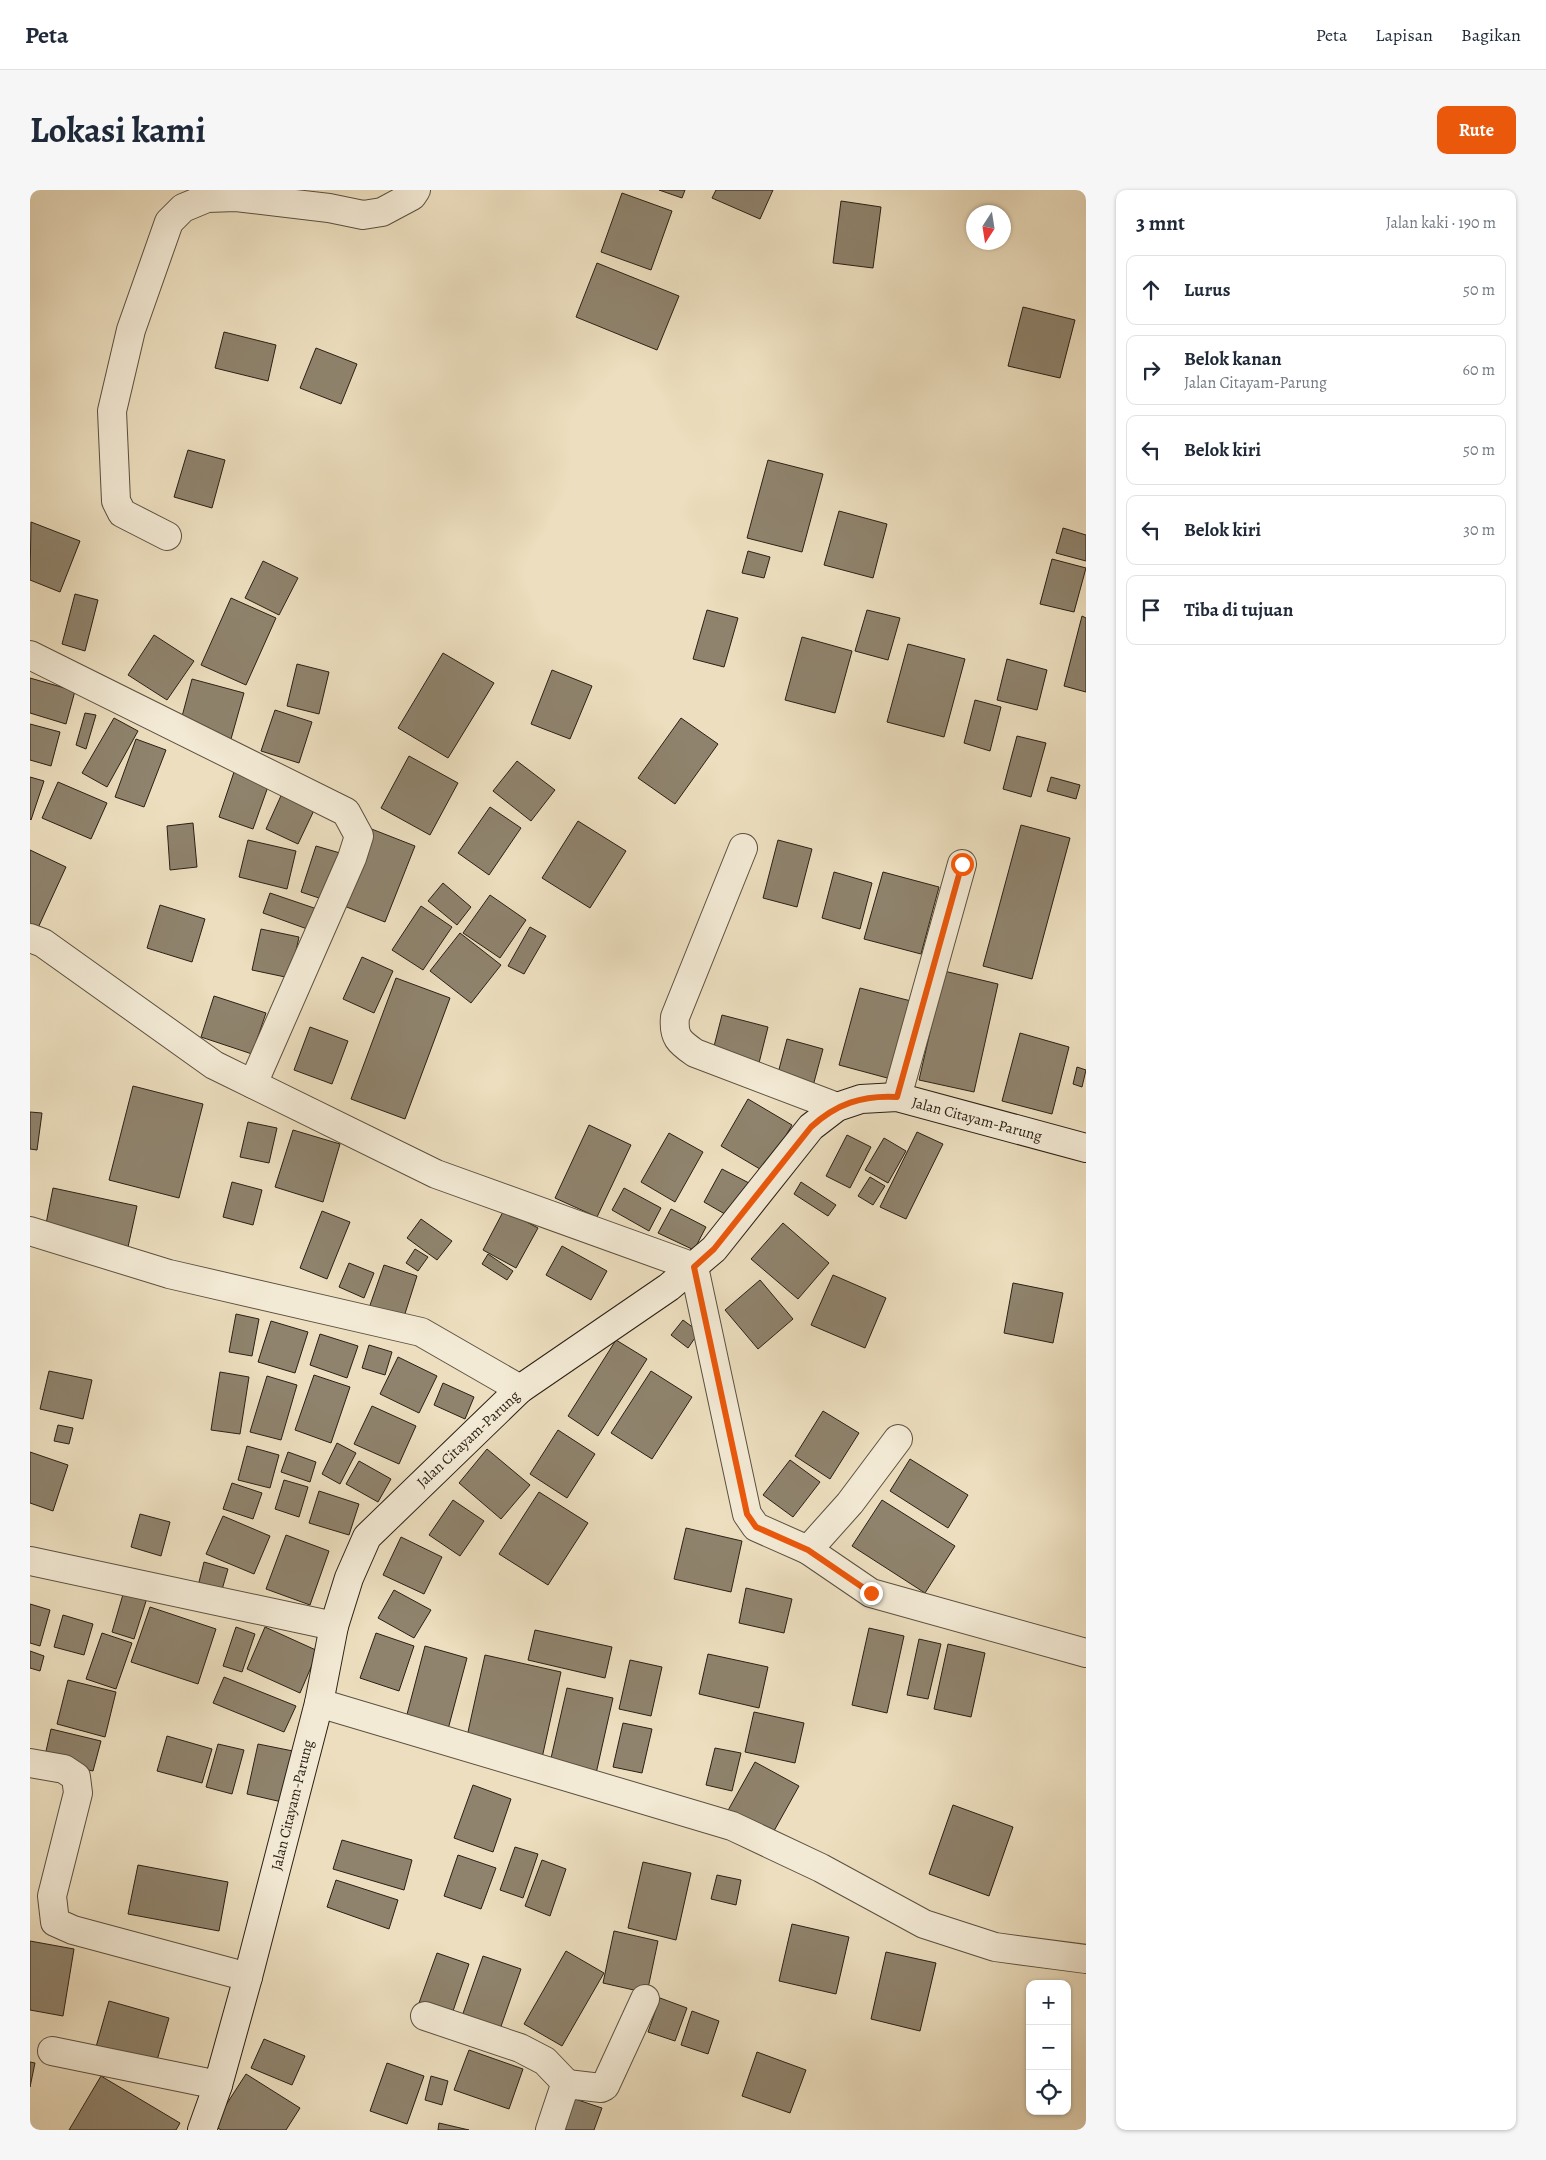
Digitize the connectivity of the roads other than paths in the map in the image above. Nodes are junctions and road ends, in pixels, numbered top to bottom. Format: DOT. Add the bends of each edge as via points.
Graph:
graph roads {
  1 [pos="416,190"];
  2 [pos="167,536"];
  3 [pos="30,655"];
  4 [pos="743,848"];
  5 [pos="962,864"];
  6 [pos="30,938"];
  7 [pos="253,1084"];
  8 [pos="897,1097"];
  9 [pos="837,1107"];
  10 [pos="1086,1148"];
  11 [pos="30,1231"];
  12 [pos="694,1267"];
  13 [pos="520,1389"];
  14 [pos="898,1439"];
  15 [pos="808,1550"];
  16 [pos="30,1562"];
  17 [pos="334,1626"];
  18 [pos="1086,1653"];
  19 [pos="319,1703"];
  20 [pos="30,1763"];
  21 [pos="1086,1959"];
  22 [pos="248,1977"];
  23 [pos="645,2000"];
  24 [pos="425,2016"];
  25 [pos="52,2051"];
  26 [pos="567,2084"];
  27 [pos="218,2085"];
  28 [pos="206,2128"];
  29 [pos="550,2130"];
  1 -- 2 [label="street" via="412,196 382,212 363,215 236,197 207,198 183,208 169,222 132,330 112,411 116,501 122,513"];
  3 -- 7 [label="street" via="346,812 359,836"];
  4 -- 9 [label="street" via="675,1017 674,1031 682,1044 695,1054"];
  5 -- 8 [label="street"];
  6 -- 7 [label="street" via="214,1065"];
  7 -- 12 [label="street" via="436,1174"];
  8 -- 9 [label="street, Jalan Citayam-Parung" via="861,1098"];
  8 -- 10 [label="street, Jalan Citayam-Parung"];
  9 -- 12 [label="street, Jalan Citayam-Parung" via="811,1127 714,1249"];
  11 -- 13 [label="street" via="170,1274 421,1332"];
  12 -- 13 [label="street, Jalan Citayam-Parung"];
  12 -- 15 [label="street" via="747,1514 756,1527"];
  13 -- 17 [label="street, Jalan Citayam-Parung" via="368,1537 348,1578"];
  14 -- 15 [label="street" via="850,1503"];
  15 -- 18 [label="street" via="871,1593"];
  16 -- 17 [label="street"];
  17 -- 19 [label="street, Jalan Citayam-Parung"];
  19 -- 21 [label="street" via="732,1826 821,1868 924,1924 995,1947"];
  19 -- 22 [label="street, Jalan Citayam-Parung"];
  20 -- 22 [label="street" via="64,1769 76,1777 78,1793 52,1896 55,1922 73,1930"];
  22 -- 27 [label="street, Jalan Citayam-Parung"];
  23 -- 26 [label="street" via="605,2086"];
  24 -- 26 [label="street" via="520,2048 545,2061"];
  25 -- 27 [label="street"];
  26 -- 29 [label="street"];
  27 -- 28 [label="street, Jalan Citayam-Parung"];
}
